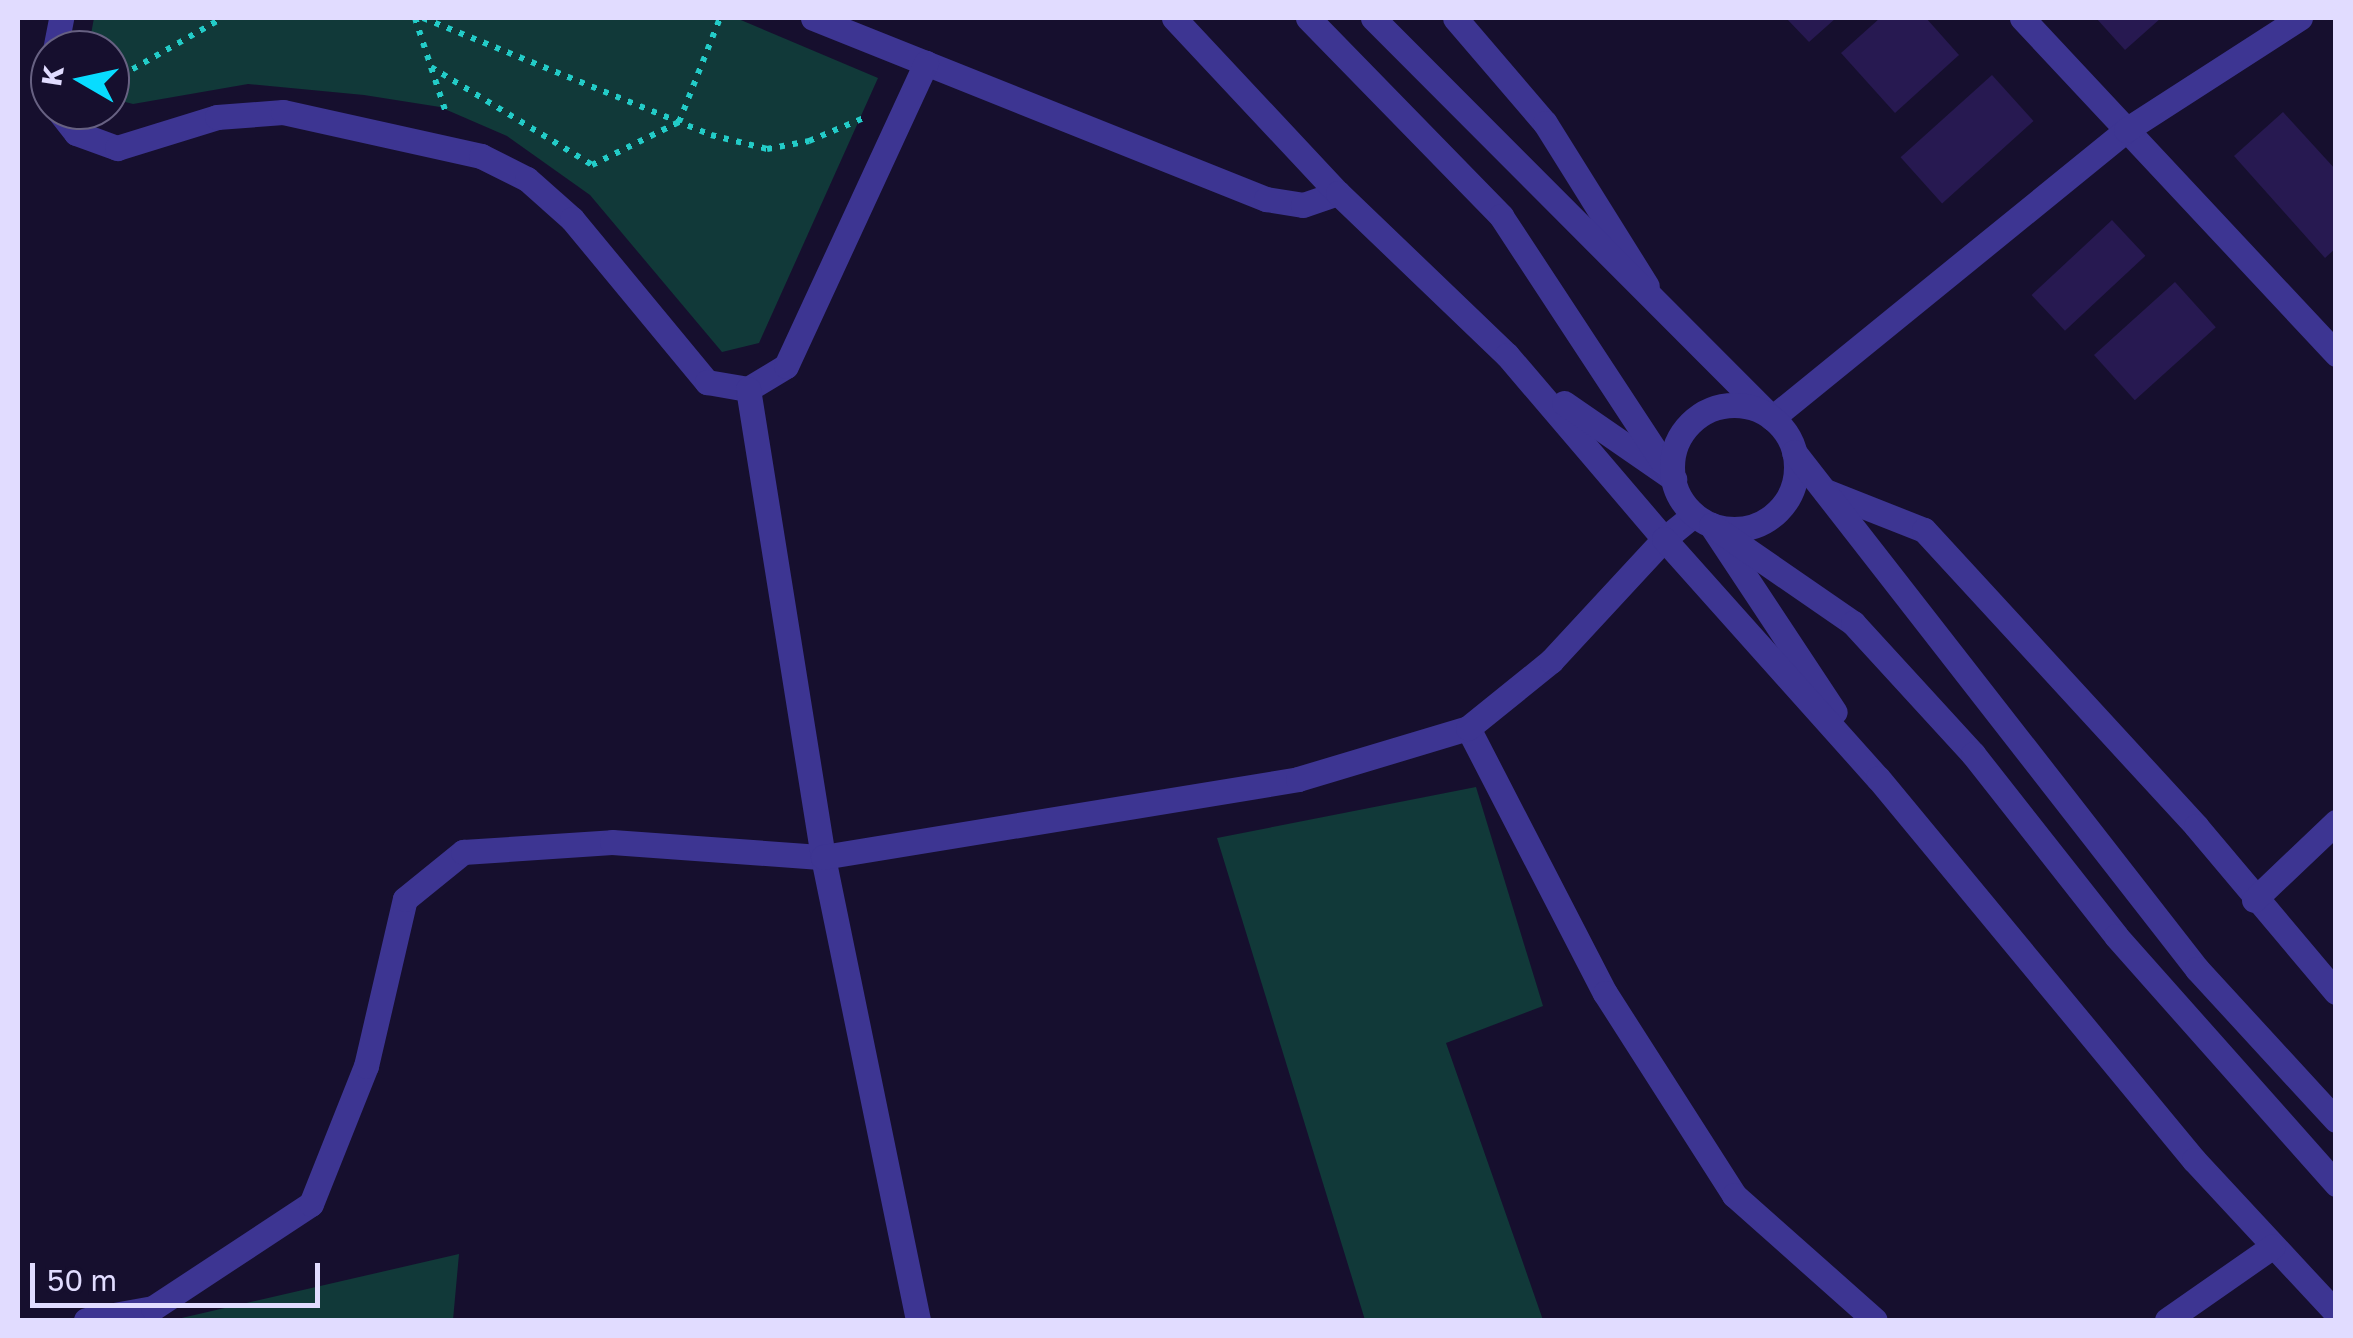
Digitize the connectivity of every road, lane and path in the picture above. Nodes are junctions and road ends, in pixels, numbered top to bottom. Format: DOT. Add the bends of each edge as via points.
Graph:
graph roads {
  1 [pos="222,18"];
  2 [pos="414,18"];
  3 [pos="423,18"];
  4 [pos="720,18"];
  5 [pos="813,18"];
  6 [pos="1174,18"];
  7 [pos="1308,18"];
  8 [pos="1372,18"];
  9 [pos="1455,18"];
  10 [pos="2022,18"];
  11 [pos="2300,18"];
  12 [pos="926,63"];
  13 [pos="431,67"];
  14 [pos="130,71"];
  15 [pos="908,102"];
  16 [pos="679,122"];
  17 [pos="78,130"];
  18 [pos="2126,130"];
  19 [pos="457,147"];
  20 [pos="1338,193"];
  21 [pos="1658,302"];
  22 [pos="2336,354"];
  23 [pos="1507,355"];
  24 [pos="748,389"];
  25 [pos="1772,418"];
  26 [pos="1794,452"];
  27 [pos="1674,479"];
  28 [pos="1825,491"];
  29 [pos="1702,520"];
  30 [pos="1664,538"];
  31 [pos="1468,728"];
  32 [pos="1878,778"];
  33 [pos="2336,822"];
  34 [pos="822,857"];
  35 [pos="2254,900"];
  36 [pos="2336,992"];
  37 [pos="2336,1120"];
  38 [pos="2336,1184"];
  39 [pos="2274,1246"];
  40 [pos="2336,1313"];
  41 [pos="86,1320"];
  42 [pos="918,1320"];
  43 [pos="1875,1320"];
  44 [pos="2167,1320"];
  1 -- 14 [label="path"];
  2 -- 13 [label="path"];
  3 -- 16 [label="path"];
  4 -- 16 [label="path"];
  5 -- 12 [label="street"];
  6 -- 20 [label="street"];
  7 -- 27 [label="street" via="1500,216"];
  8 -- 21 [label="street"];
  9 -- 21 [label="street" via="1545,123"];
  10 -- 18 [label="street"];
  11 -- 18 [label="street"];
  12 -- 15 [label="street"];
  12 -- 20 [label="street" via="1266,199 1302,205"];
  13 -- 16 [label="path" via="592,165"];
  13 -- 19 [label="path"];
  15 -- 16 [label="path" via="809,141 767,149"];
  15 -- 24 [label="street" via="786,366"];
  17 -- 19 [label="street" via="117,148 217,117 283,112"];
  18 -- 22 [label="street"];
  18 -- 25 [label="street"];
  19 -- 24 [label="street" via="504,166 550,198 707,382"];
  20 -- 23 [label="street"];
  21 -- 25 [label="street"];
  23 -- 27 [label="street" via="1594,430"];
  23 -- 30 [label="street"];
  24 -- 34 [label="street"];
  25 -- 26 [label="street"];
  25 -- 27 [label="street" via="1753,408 1711,410 1680,438"];
  26 -- 28 [label="street"];
  26 -- 29 [label="street" via="1796,471 1782,507 1749,528"];
  27 -- 29 [label="street"];
  28 -- 35 [label="street" via="1924,530 2196,826"];
  28 -- 37 [label="street" via="2197,969"];
  29 -- 30 [label="street"];
  29 -- 32 [label="street"];
  29 -- 38 [label="street" via="1852,622 1973,754 2116,936"];
  30 -- 31 [label="street" via="1551,661"];
  30 -- 32 [label="street"];
  31 -- 34 [label="street" via="1298,779"];
  31 -- 43 [label="street" via="1605,993 1734,1195"];
  32 -- 39 [label="street" via="2194,1160"];
  33 -- 35 [label="street"];
  34 -- 41 [label="street" via="612,842 462,852 405,899 366,1066 311,1204 153,1308"];
  34 -- 42 [label="street"];
  35 -- 36 [label="street"];
  39 -- 40 [label="street"];
  39 -- 44 [label="street"];
}
